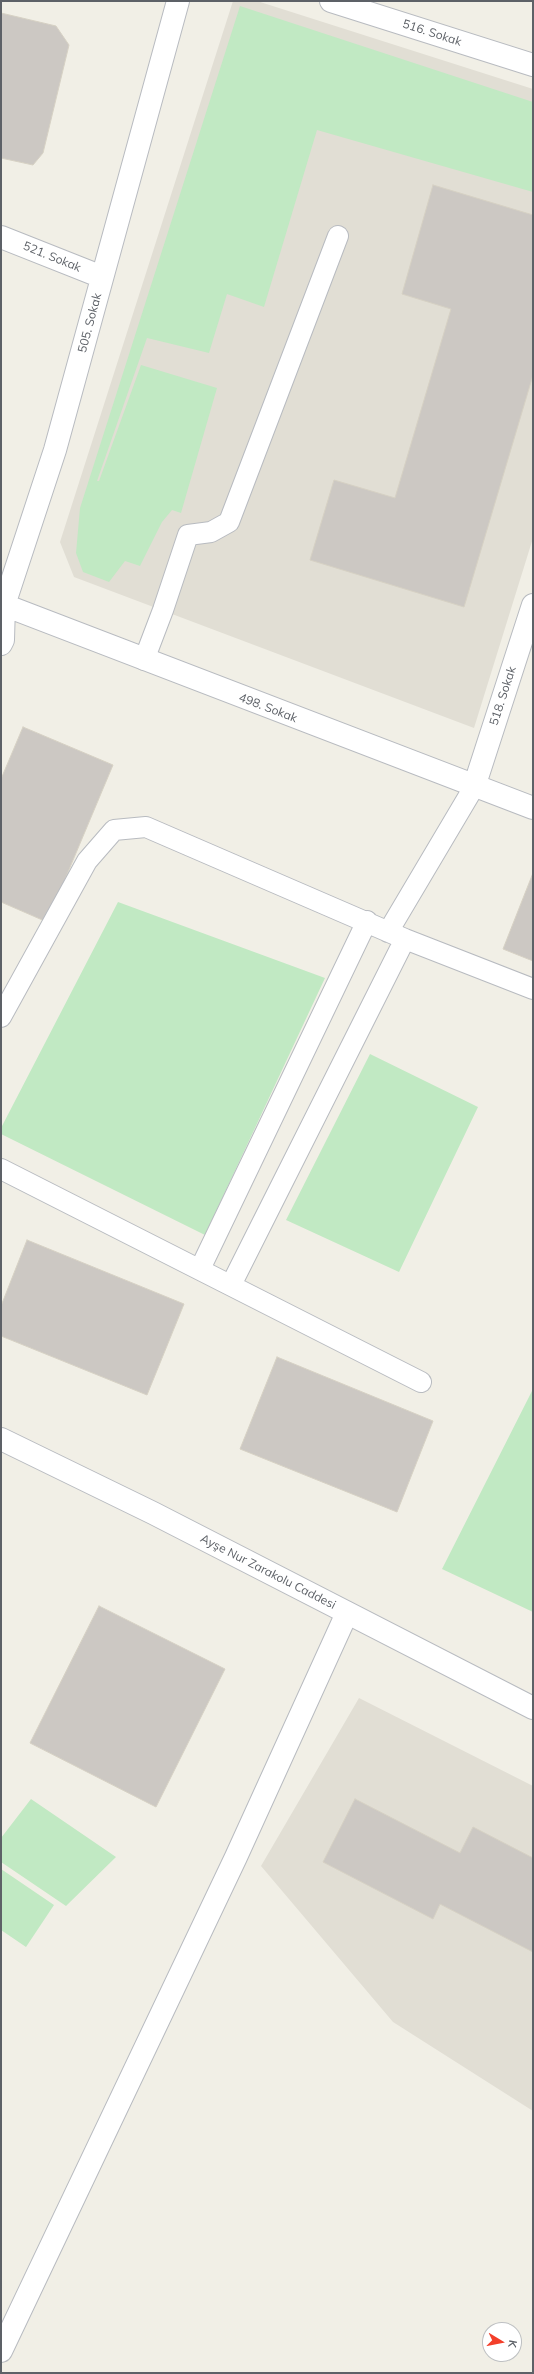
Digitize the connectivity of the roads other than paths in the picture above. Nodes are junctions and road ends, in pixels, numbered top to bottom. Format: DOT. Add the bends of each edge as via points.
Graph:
graph roads {
  1 [pos="178,1"];
  2 [pos="331,1"];
  3 [pos="533,65"];
  4 [pos="338,236"];
  5 [pos="1,237"];
  6 [pos="102,277"];
  7 [pos="4,605"];
  8 [pos="533,605"];
  9 [pos="1,644"];
  10 [pos="144,660"];
  11 [pos="474,787"];
  12 [pos="533,808"];
  13 [pos="367,921"];
  14 [pos="397,935"];
  15 [pos="533,989"];
  16 [pos="1,1017"];
  17 [pos="1,1169"];
  18 [pos="200,1269"];
  19 [pos="231,1285"];
  20 [pos="421,1382"];
  21 [pos="1,1439"];
  22 [pos="347,1613"];
  23 [pos="533,1708"];
  24 [pos="1,2351"];
  1 -- 6 [label="street, 505. Sokak"];
  2 -- 3 [label="street, 516. Sokak"];
  4 -- 10 [label="lane" via="229,522 211,532 188,535"];
  5 -- 6 [label="street, 521. Sokak"];
  6 -- 7 [label="street, 505. Sokak" via="55,450"];
  7 -- 9 [label="street, 505. Sokak"];
  7 -- 10 [label="street, 498. Sokak"];
  8 -- 11 [label="street, 518. Sokak"];
  10 -- 11 [label="street, 498. Sokak"];
  11 -- 12 [label="street, 498. Sokak"];
  11 -- 14 [label="lane"];
  13 -- 14 [label="lane"];
  13 -- 16 [label="lane" via="146,827 114,830 87,860"];
  13 -- 18 [label="lane"];
  14 -- 15 [label="lane"];
  14 -- 19 [label="lane"];
  17 -- 18 [label="lane"];
  18 -- 19 [label="lane"];
  19 -- 20 [label="lane"];
  21 -- 22 [label="street, Ayşe Nur Zarakolu Caddesi"];
  22 -- 23 [label="street, Ayşe Nur Zarakolu Caddesi"];
  22 -- 24 [label="street" via="236,1858"];
}
